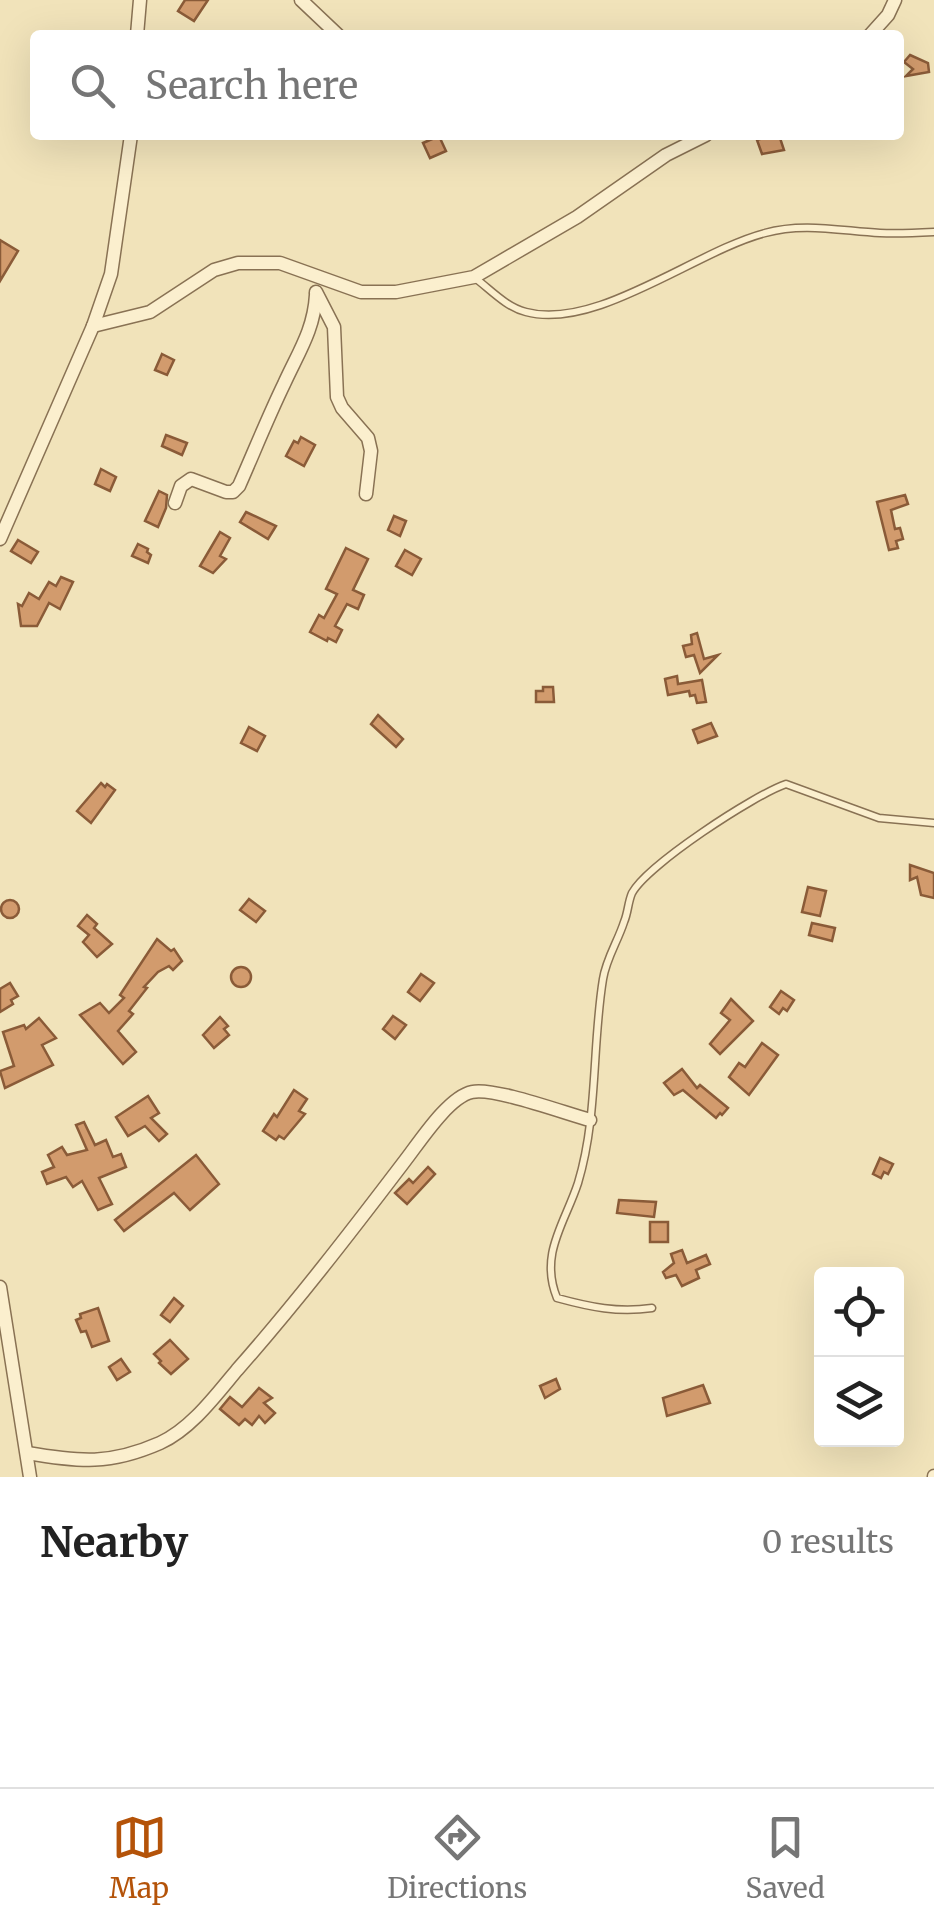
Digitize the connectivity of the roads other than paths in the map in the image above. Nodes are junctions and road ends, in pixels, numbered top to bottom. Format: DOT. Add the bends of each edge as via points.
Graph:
graph roads {
  1 [pos="140,0"];
  2 [pos="300,0"];
  3 [pos="895,0"];
  4 [pos="138,30"];
  5 [pos="333,30"];
  6 [pos="874,30"];
  7 [pos="130,140"];
  8 [pos="696,140"];
  9 [pos="934,232"];
  10 [pos="312,275"];
  11 [pos="474,277"];
  12 [pos="316,295"];
  13 [pos="93,326"];
  14 [pos="366,494"];
  15 [pos="175,502"];
  16 [pos="0,539"];
  17 [pos="934,823"];
  18 [pos="590,1120"];
  19 [pos="0,1287"];
  20 [pos="652,1308"];
  21 [pos="27,1453"];
  22 [pos="30,1477"];
  1 -- 4 [label="street"];
  2 -- 5 [label="street"];
  3 -- 6 [label="street"];
  7 -- 13 [label="street" via="111,274"];
  8 -- 11 [label="street"];
  9 -- 11 [label="lane" via="766,232 608,302 545,314 509,305"];
  10 -- 11 [label="street" via="360,292"];
  10 -- 12 [label="street"];
  10 -- 13 [label="street" via="280,263 238,263 214,270 150,312"];
  12 -- 14 [label="street" via="334,326 337,397 368,438"];
  12 -- 15 [label="street" via="305,346 239,486 226,492 192,479"];
  13 -- 16 [label="street"];
  17 -- 18 [label="lane" via="879,818 786,784 646,874 632,894 603,977"];
  18 -- 20 [label="lane" via="579,1180 552,1248 551,1284 557,1298 590,1307"];
  18 -- 21 [label="street" via="501,1095 474,1091 458,1098 304,1294 202,1410 165,1441 82,1462"];
  19 -- 21 [label="street"];
  21 -- 22 [label="street"];
}
